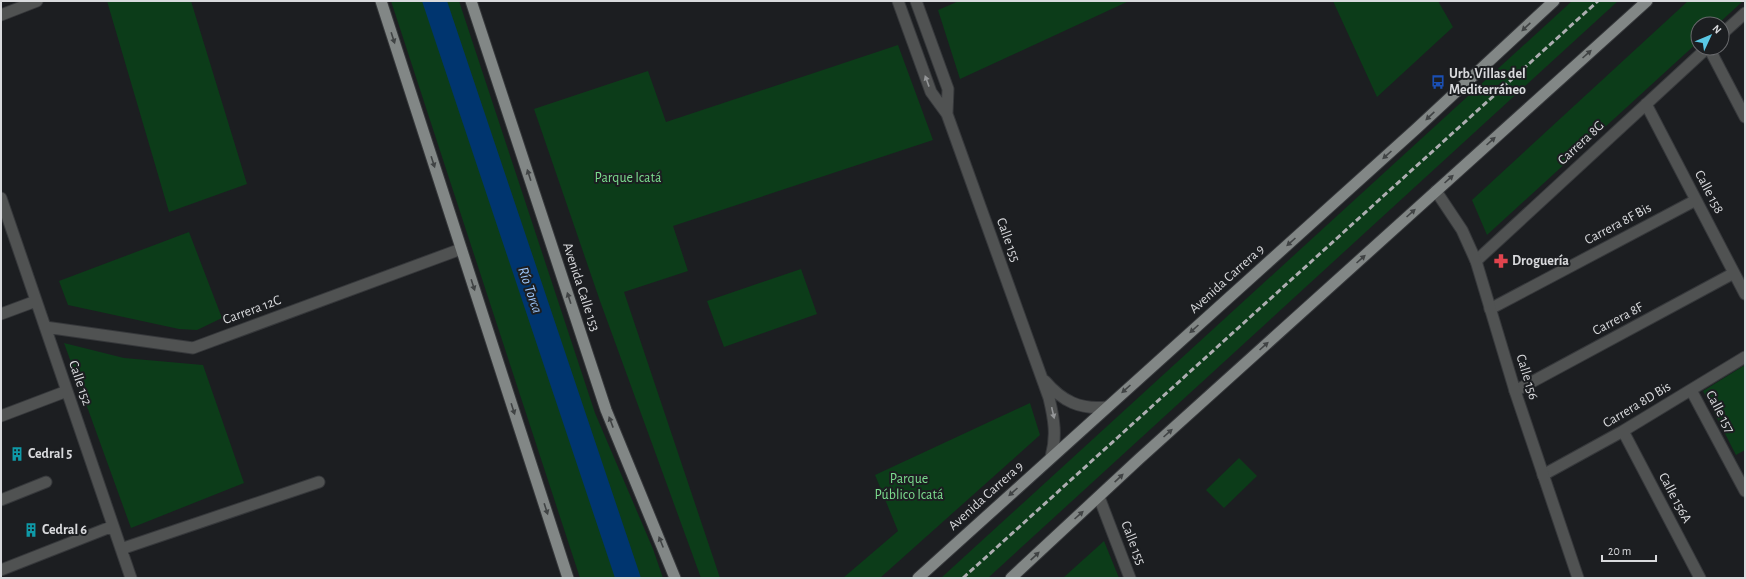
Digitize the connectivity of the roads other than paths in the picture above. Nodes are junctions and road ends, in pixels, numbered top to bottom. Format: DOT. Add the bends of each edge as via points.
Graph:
graph roads {
  1 [pos="37,1"];
  2 [pos="381,1"];
  3 [pos="471,1"];
  4 [pos="898,1"];
  5 [pos="916,1"];
  6 [pos="1554,1"];
  7 [pos="1647,1"];
  8 [pos="1745,13"];
  9 [pos="1,15"];
  10 [pos="1730,27"];
  11 [pos="1699,56"];
  12 [pos="1712,56"];
  13 [pos="1646,104"];
  14 [pos="948,114"];
  15 [pos="1745,117"];
  16 [pos="1436,191"];
  17 [pos="1,198"];
  18 [pos="1696,200"];
  19 [pos="461,249"];
  20 [pos="1476,260"];
  21 [pos="1734,273"];
  22 [pos="1745,294"];
  23 [pos="36,301"];
  24 [pos="1490,310"];
  25 [pos="1,314"];
  26 [pos="45,327"];
  27 [pos="1745,357"];
  28 [pos="1041,376"];
  29 [pos="1691,390"];
  30 [pos="67,391"];
  31 [pos="1515,391"];
  32 [pos="1107,407"];
  33 [pos="1,416"];
  34 [pos="1623,431"];
  35 [pos="1051,457"];
  36 [pos="1542,475"];
  37 [pos="46,482"];
  38 [pos="319,482"];
  39 [pos="1745,490"];
  40 [pos="1099,496"];
  41 [pos="1,500"];
  42 [pos="113,526"];
  43 [pos="121,550"];
  44 [pos="1,570"];
  45 [pos="131,578"];
  46 [pos="568,578"];
  47 [pos="675,578"];
  48 [pos="918,578"];
  49 [pos="1011,578"];
  50 [pos="1130,578"];
  51 [pos="1578,578"];
  52 [pos="1700,578"];
  1 -- 9 [label="street"];
  2 -- 19 [label="main road, one-way"];
  47 -- 3 [label="main road, Avenida Calle 153, one-way" via="606,410"];
  14 -- 4 [label="street, Calle 155, one-way" via="931,92"];
  5 -- 14 [label="street, Calle 155" via="948,89"];
  6 -- 32 [label="main road, Avenida Carrera 9, one-way"];
  16 -- 7 [label="main road, one-way"];
  8 -- 10 [label="street"];
  11 -- 13 [label="street, Carrera 8G"];
  12 -- 15 [label="street"];
  13 -- 18 [label="street, Calle 158"];
  13 -- 20 [label="street, Carrera 8G"];
  14 -- 28 [label="street, Calle 155"];
  16 -- 20 [label="street, Calle 156" via="1462,230"];
  40 -- 16 [label="main road, one-way"];
  17 -- 23 [label="street, Calle 152"];
  18 -- 21 [label="street, Calle 158"];
  18 -- 24 [label="street, Carrera 8F Bis"];
  19 -- 26 [label="street, Carrera 12C" via="193,348"];
  19 -- 46 [label="main road, one-way"];
  20 -- 24 [label="street, Calle 156"];
  21 -- 22 [label="street, Calle 158"];
  21 -- 31 [label="street, Carrera 8F"];
  23 -- 25 [label="street"];
  23 -- 26 [label="street, Calle 152"];
  24 -- 31 [label="street, Calle 156"];
  26 -- 30 [label="street, Calle 152"];
  27 -- 29 [label="street, Carrera 8D Bis"];
  28 -- 32 [label="street, Calle 155" via="1054,391 1075,405"];
  28 -- 35 [label="street, Calle 155, one-way" via="1055,428"];
  29 -- 34 [label="street, Carrera 8D Bis"];
  29 -- 39 [label="street, Calle 157"];
  30 -- 33 [label="street"];
  30 -- 42 [label="street, Calle 152"];
  31 -- 36 [label="street, Calle 156"];
  32 -- 35 [label="main road, Avenida Carrera 9"];
  34 -- 36 [label="street, Carrera 8D Bis"];
  34 -- 52 [label="street, Calle 156A"];
  35 -- 48 [label="main road, Avenida Carrera 9, one-way"];
  36 -- 51 [label="street, Calle 156"];
  37 -- 41 [label="street"];
  38 -- 43 [label="street"];
  49 -- 40 [label="main road, one-way"];
  40 -- 50 [label="street, Calle 155"];
  42 -- 43 [label="street, Calle 152"];
  42 -- 44 [label="street"];
  43 -- 45 [label="street, Calle 152"];
}
